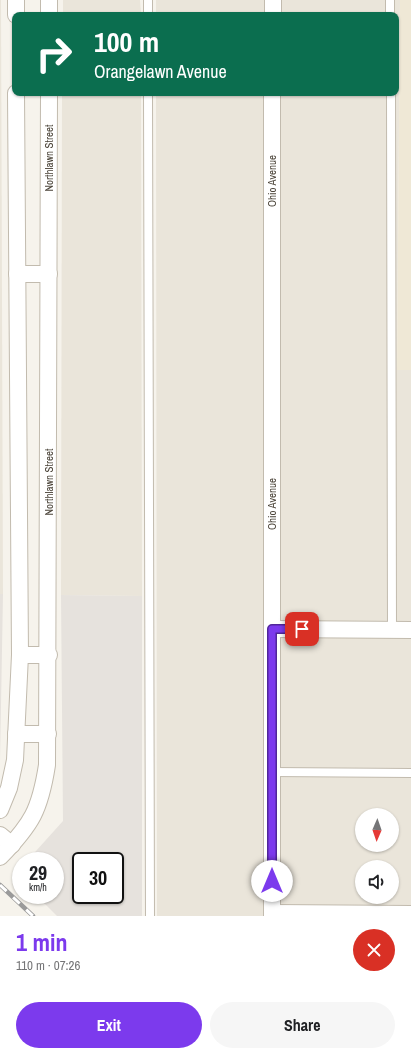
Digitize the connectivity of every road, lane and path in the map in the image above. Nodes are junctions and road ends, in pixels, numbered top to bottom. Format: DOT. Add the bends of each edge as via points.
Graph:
graph roads {
  1 [pos="16,0"];
  2 [pos="49,0"];
  3 [pos="148,0"];
  4 [pos="272,0"];
  5 [pos="390,0"];
  6 [pos="16,12"];
  7 [pos="49,12"];
  8 [pos="148,12"];
  9 [pos="272,12"];
  10 [pos="390,12"];
  11 [pos="16,96"];
  12 [pos="49,96"];
  13 [pos="148,96"];
  14 [pos="272,96"];
  15 [pos="391,96"];
  16 [pos="17,274"];
  17 [pos="49,274"];
  18 [pos="272,629"];
  19 [pos="392,630"];
  20 [pos="411,630"];
  21 [pos="20,655"];
  22 [pos="49,655"];
  23 [pos="16,734"];
  24 [pos="48,734"];
  25 [pos="272,772"];
  26 [pos="411,773"];
  27 [pos="0,810"];
  28 [pos="6,840"];
  29 [pos="0,858"];
  30 [pos="272,914"];
  31 [pos="411,914"];
  32 [pos="150,916"];
  1 -- 6 [label="street"];
  2 -- 7 [label="street"];
  3 -- 8 [label="lane"];
  4 -- 9 [label="street"];
  5 -- 10 [label="lane"];
  11 -- 16 [label="street"];
  12 -- 17 [label="street, Northlawn Street"];
  13 -- 32 [label="lane"];
  14 -- 18 [label="street, Ohio Avenue"];
  15 -- 19 [label="lane"];
  16 -- 17 [label="street"];
  16 -- 21 [label="street"];
  17 -- 22 [label="street, Northlawn Street"];
  18 -- 19 [label="street"];
  18 -- 25 [label="street, Ohio Avenue"];
  19 -- 20 [label="street"];
  21 -- 22 [label="street"];
  21 -- 23 [label="street"];
  22 -- 24 [label="street, Northlawn Street"];
  23 -- 24 [label="street"];
  23 -- 27 [label="street" via="13,774"];
  24 -- 28 [label="street, Northlawn Street" via="48,765 38,806 23,834"];
  25 -- 26 [label="lane"];
  25 -- 30 [label="street, Ohio Avenue"];
  28 -- 29 [label="street, Northlawn Street"];
  30 -- 31 [label="street"];
}
